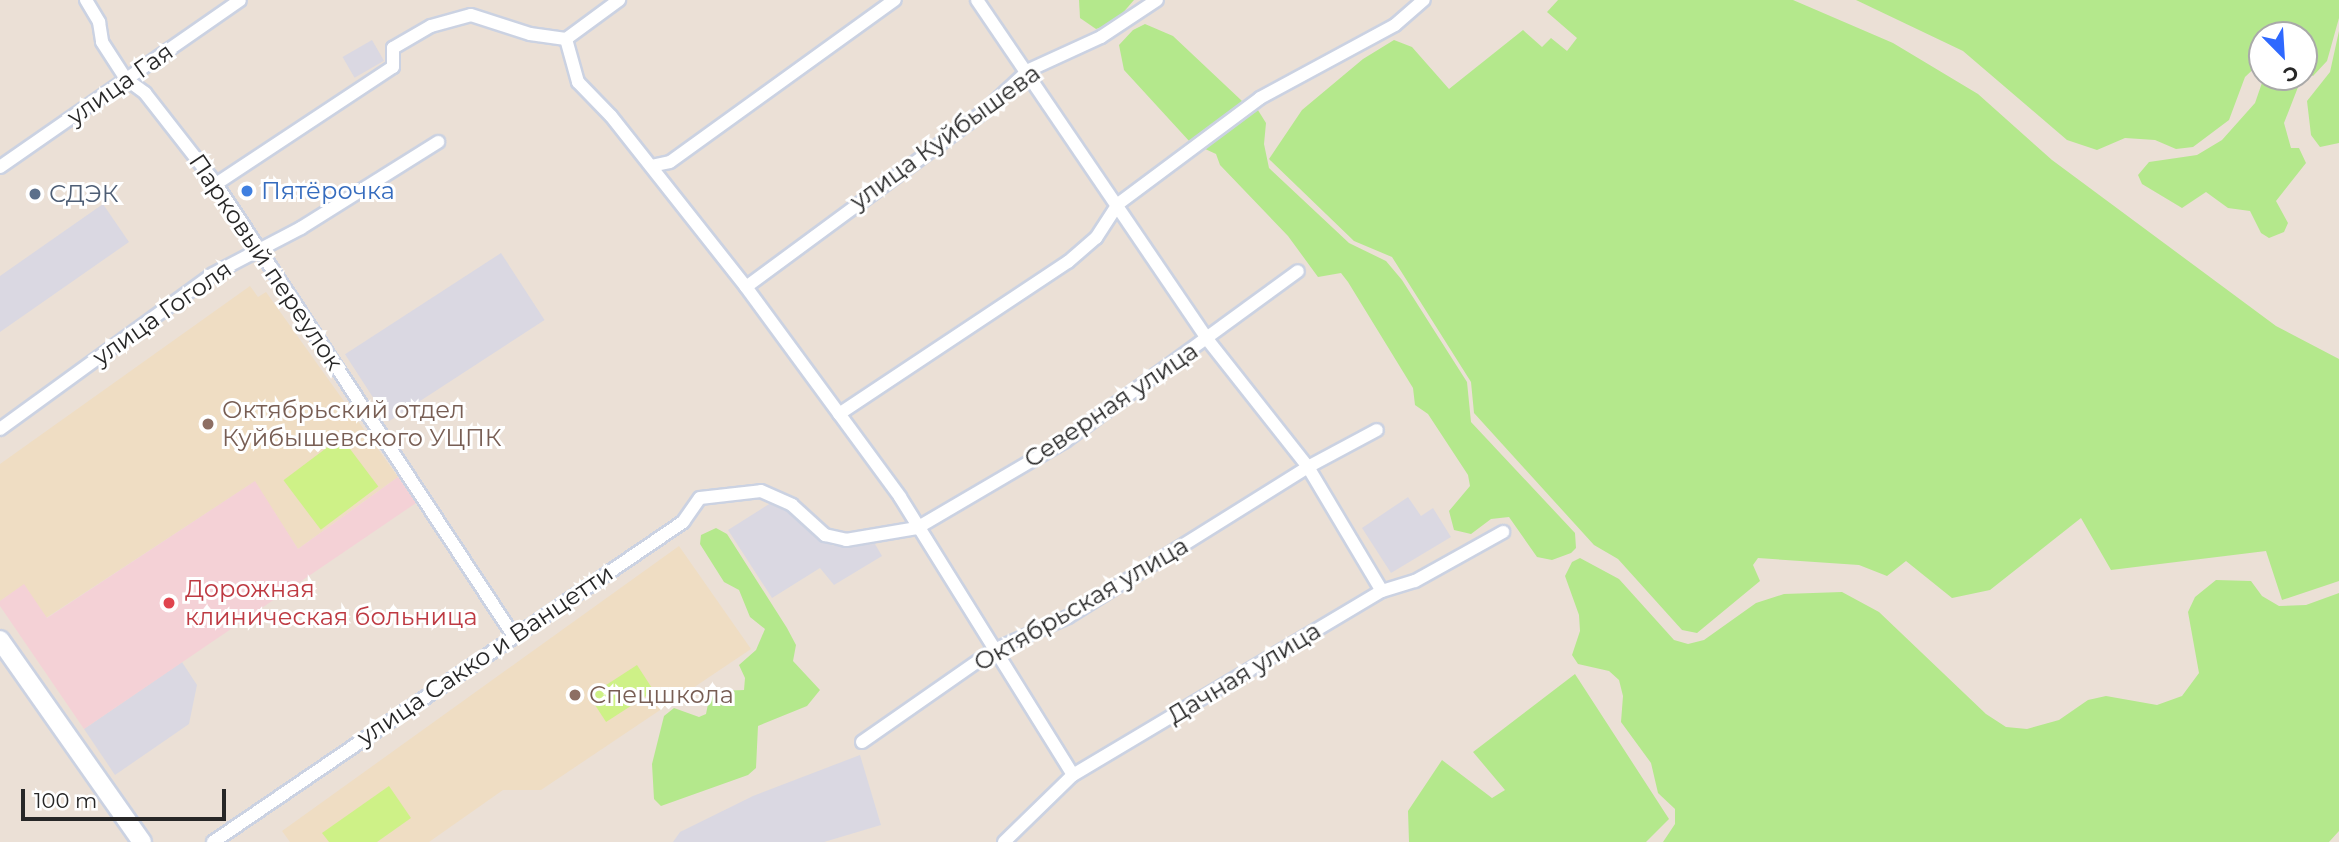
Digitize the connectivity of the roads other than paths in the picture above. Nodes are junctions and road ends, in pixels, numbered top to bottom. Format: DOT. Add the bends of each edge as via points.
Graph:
graph roads {
  1 [pos="86,0"];
  2 [pos="240,0"];
  3 [pos="472,0"];
  4 [pos="619,0"];
  5 [pos="895,0"];
  6 [pos="977,0"];
  7 [pos="1424,0"];
  8 [pos="1155,1"];
  9 [pos="471,15"];
  10 [pos="566,39"];
  11 [pos="1028,71"];
  12 [pos="126,79"];
  13 [pos="438,142"];
  14 [pos="651,166"];
  15 [pos="0,167"];
  16 [pos="216,184"];
  17 [pos="1118,204"];
  18 [pos="260,250"];
  19 [pos="1298,271"];
  20 [pos="746,287"];
  21 [pos="1208,339"];
  22 [pos="838,414"];
  23 [pos="0,429"];
  24 [pos="1377,430"];
  25 [pos="1308,467"];
  26 [pos="917,528"];
  27 [pos="1503,532"];
  28 [pos="1382,591"];
  29 [pos="513,635"];
  30 [pos="0,640"];
  31 [pos="994,650"];
  32 [pos="862,742"];
  33 [pos="1073,775"];
  34 [pos="142,842"];
  35 [pos="213,842"];
  36 [pos="1004,842"];
  1 -- 12 [label="street, Парковый переулок" via="99,22 103,42"];
  2 -- 12 [label="street, улица Гая"];
  3 -- 9 [label="street"];
  4 -- 10 [label="street"];
  5 -- 14 [label="street" via="670,162"];
  6 -- 11 [label="street"];
  7 -- 17 [label="street" via="1395,25 1260,98"];
  8 -- 11 [label="street, улица Куйбышева" via="1101,37"];
  9 -- 10 [label="street" via="530,34"];
  9 -- 16 [label="street" via="404,38 393,48 393,67"];
  10 -- 14 [label="street" via="578,82"];
  11 -- 17 [label="street"];
  11 -- 20 [label="street, улица Куйбышева" via="986,109"];
  12 -- 15 [label="street, улица Гая"];
  12 -- 16 [label="street, Парковый переулок" via="145,93"];
  13 -- 18 [label="street, улица Гоголя"];
  14 -- 20 [label="street"];
  16 -- 18 [label="street, Парковый переулок"];
  17 -- 21 [label="street"];
  17 -- 22 [label="street" via="1096,238 1068,262"];
  18 -- 23 [label="street, улица Гоголя" via="212,274"];
  18 -- 29 [label="street, Парковый переулок"];
  19 -- 21 [label="street, Северная улица"];
  20 -- 22 [label="street"];
  21 -- 25 [label="street"];
  21 -- 26 [label="street, Северная улица" via="1065,441"];
  22 -- 26 [label="street"];
  24 -- 25 [label="street, Октябрьская улица"];
  25 -- 28 [label="street"];
  25 -- 31 [label="street, Октябрьская улица" via="1068,617"];
  26 -- 29 [label="street, улица Сакко и Ванцетти" via="846,540 825,535 792,505 761,491 700,498 683,522"];
  26 -- 31 [label="street"];
  27 -- 28 [label="street, Дачная улица" via="1415,581"];
  28 -- 33 [label="street, Дачная улица"];
  29 -- 35 [label="street, улица Сакко и Ванцетти"];
  30 -- 34 [label="main road"];
  31 -- 32 [label="street, Октябрьская улица"];
  31 -- 33 [label="street"];
  33 -- 36 [label="street, Дачная улица"];
}
